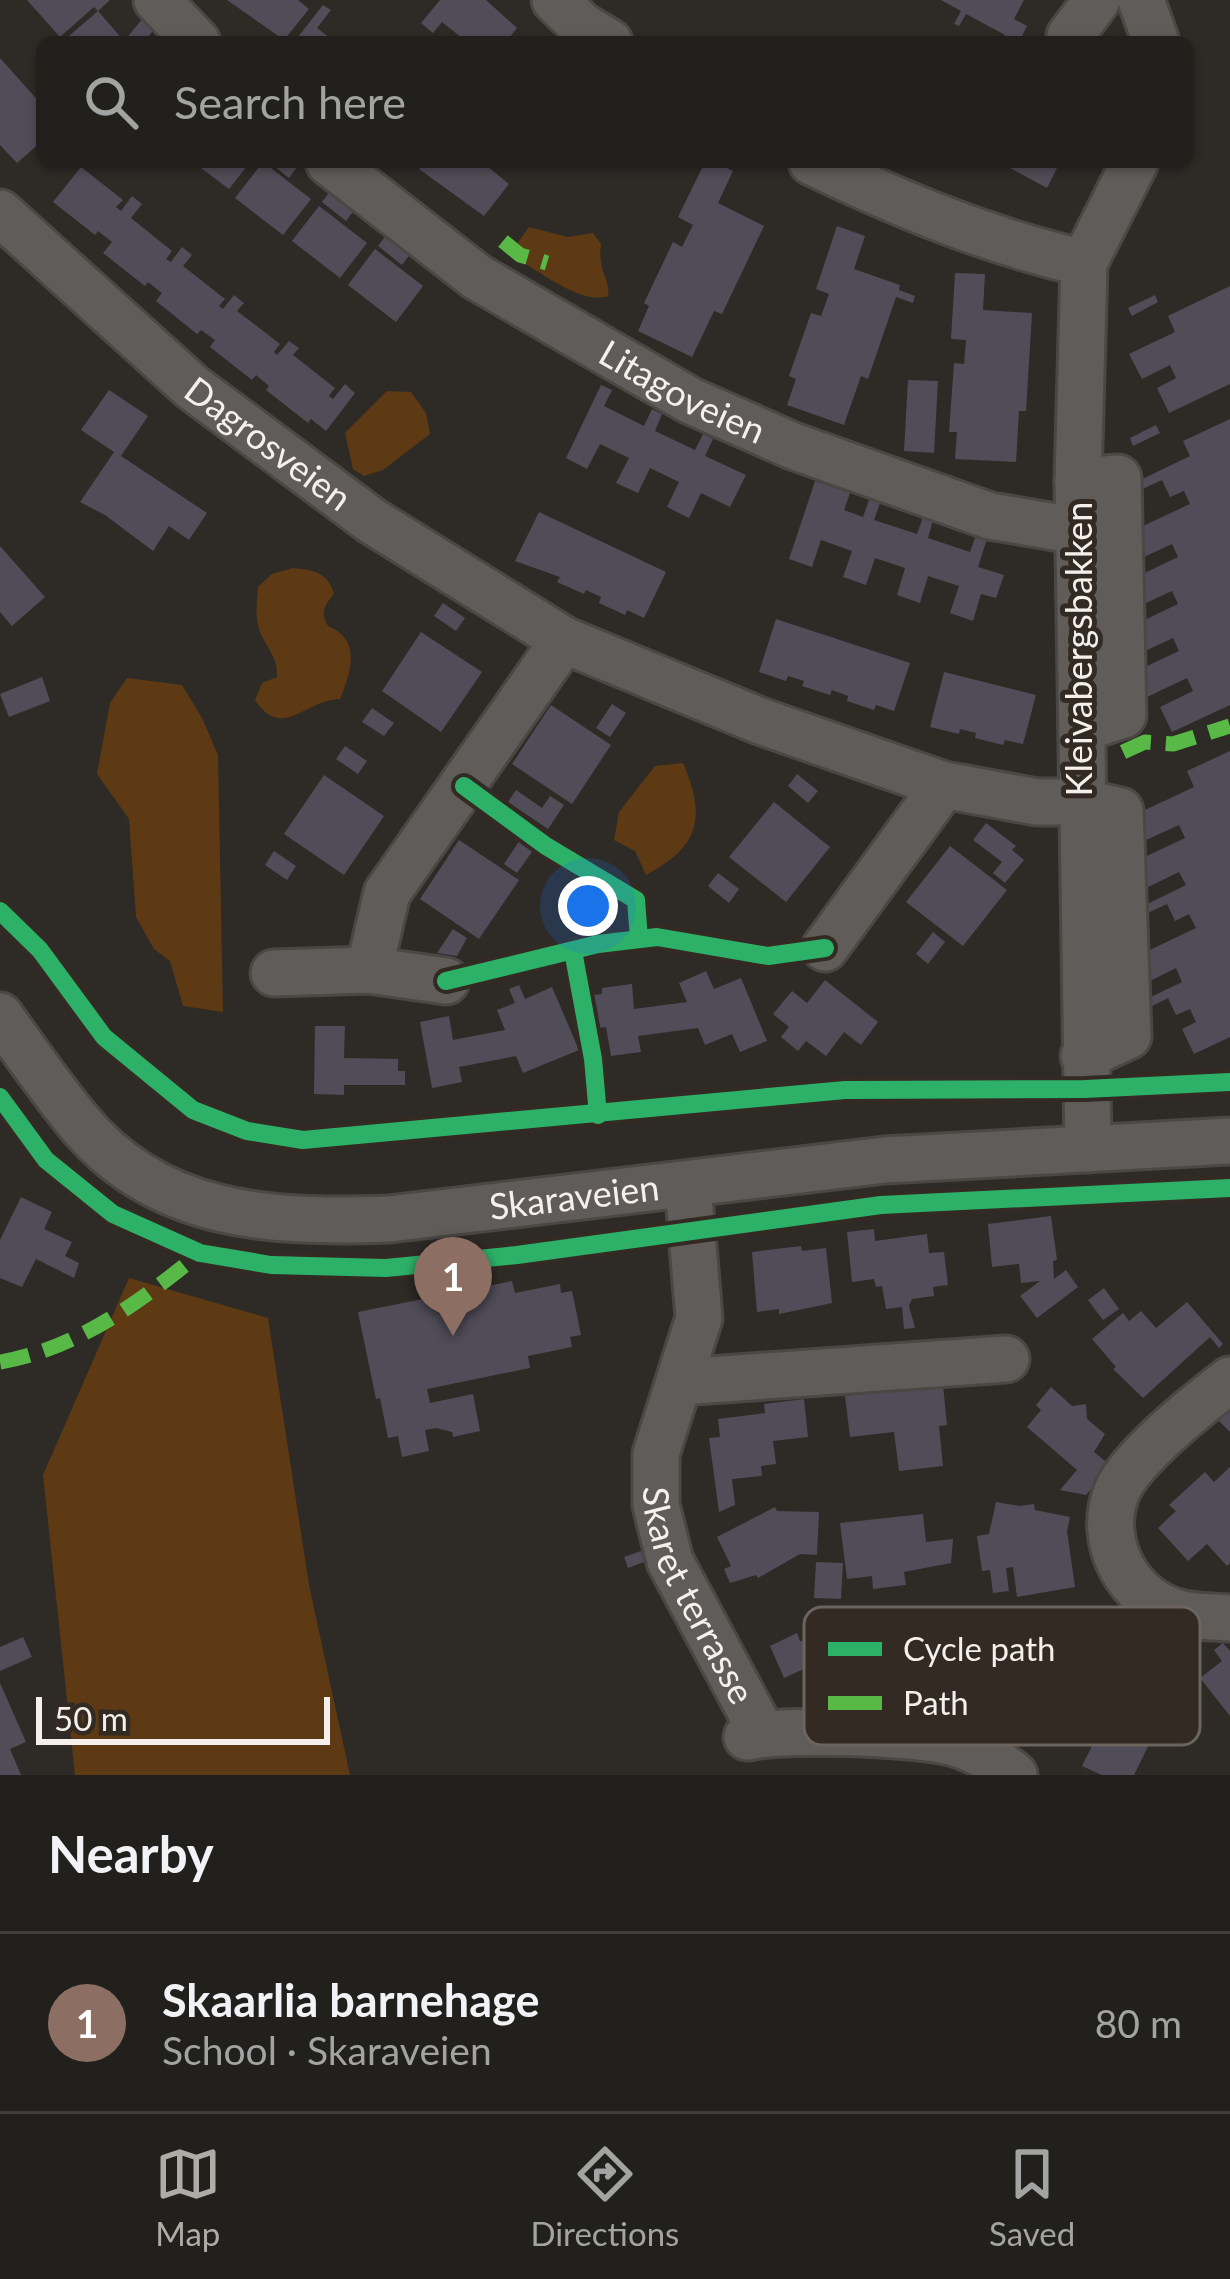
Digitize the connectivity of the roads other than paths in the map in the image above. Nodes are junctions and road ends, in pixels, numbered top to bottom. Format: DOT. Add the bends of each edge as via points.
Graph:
graph roads {
  1 [pos="158,0"];
  2 [pos="555,0"];
  3 [pos="1097,0"];
  4 [pos="1141,0"];
  5 [pos="191,36"];
  6 [pos="599,36"];
  7 [pos="1070,36"];
  8 [pos="1154,36"];
  9 [pos="337,168"];
  10 [pos="824,168"];
  11 [pos="1132,168"];
  12 [pos="0,213"];
  13 [pos="1084,263"];
  14 [pos="1078,481"];
  15 [pos="1079,531"];
  16 [pos="564,640"];
  17 [pos="1083,728"];
  18 [pos="944,784"];
  19 [pos="1080,802"];
  20 [pos="825,948"];
  21 [pos="369,970"];
  22 [pos="274,973"];
  23 [pos="446,981"];
  24 [pos="0,1016"];
  25 [pos="1230,1141"];
  26 [pos="1088,1149"];
  27 [pos="688,1184"];
  28 [pos="1006,1359"];
  29 [pos="1230,1380"];
  30 [pos="681,1382"];
  31 [pos="1165,1607"];
  32 [pos="1200,1616"];
  33 [pos="1230,1618"];
  34 [pos="804,1734"];
  35 [pos="958,1745"];
  36 [pos="1014,1775"];
  1 -- 5 [label="street"];
  2 -- 6 [label="street"];
  3 -- 7 [label="street"];
  4 -- 8 [label="street"];
  9 -- 15 [label="street, Litagoveien" via="476,278 691,401 990,516"];
  10 -- 13 [label="street" via="1007,244"];
  11 -- 13 [label="street, Kleivabergsbakken"];
  12 -- 16 [label="street, Dagrosveien" via="192,387 372,521"];
  13 -- 14 [label="street, Kleivabergsbakken"];
  14 -- 15 [label="street, Kleivabergsbakken"];
  14 -- 17 [label="street" via="1118,478 1124,715"];
  15 -- 17 [label="street, Kleivabergsbakken"];
  16 -- 18 [label="street, Dagrosveien" via="760,722"];
  16 -- 21 [label="street" via="387,893"];
  17 -- 19 [label="street, Kleivabergsbakken"];
  18 -- 19 [label="street, Dagrosveien"];
  18 -- 20 [label="street"];
  19 -- 26 [label="street, Kleivabergsbakken"];
  21 -- 22 [label="street"];
  21 -- 23 [label="street"];
  24 -- 27 [label="street, Skaraveien" via="79,1124 124,1167 205,1207 312,1222 389,1220"];
  25 -- 26 [label="street, Skaraveien"];
  26 -- 27 [label="street, Skaraveien" via="885,1160"];
  27 -- 30 [label="street, Skaret terrasse" via="699,1318"];
  28 -- 30 [label="street"];
  29 -- 31 [label="street" via="1133,1467 1118,1491 1109,1523 1114,1554 1127,1578"];
  30 -- 34 [label="street, Skaret terrasse" via="656,1454 656,1505 670,1562 755,1735"];
  32 -- 33 [label="street"];
  35 -- 36 [label="street, Skaret terrasse"];
}
